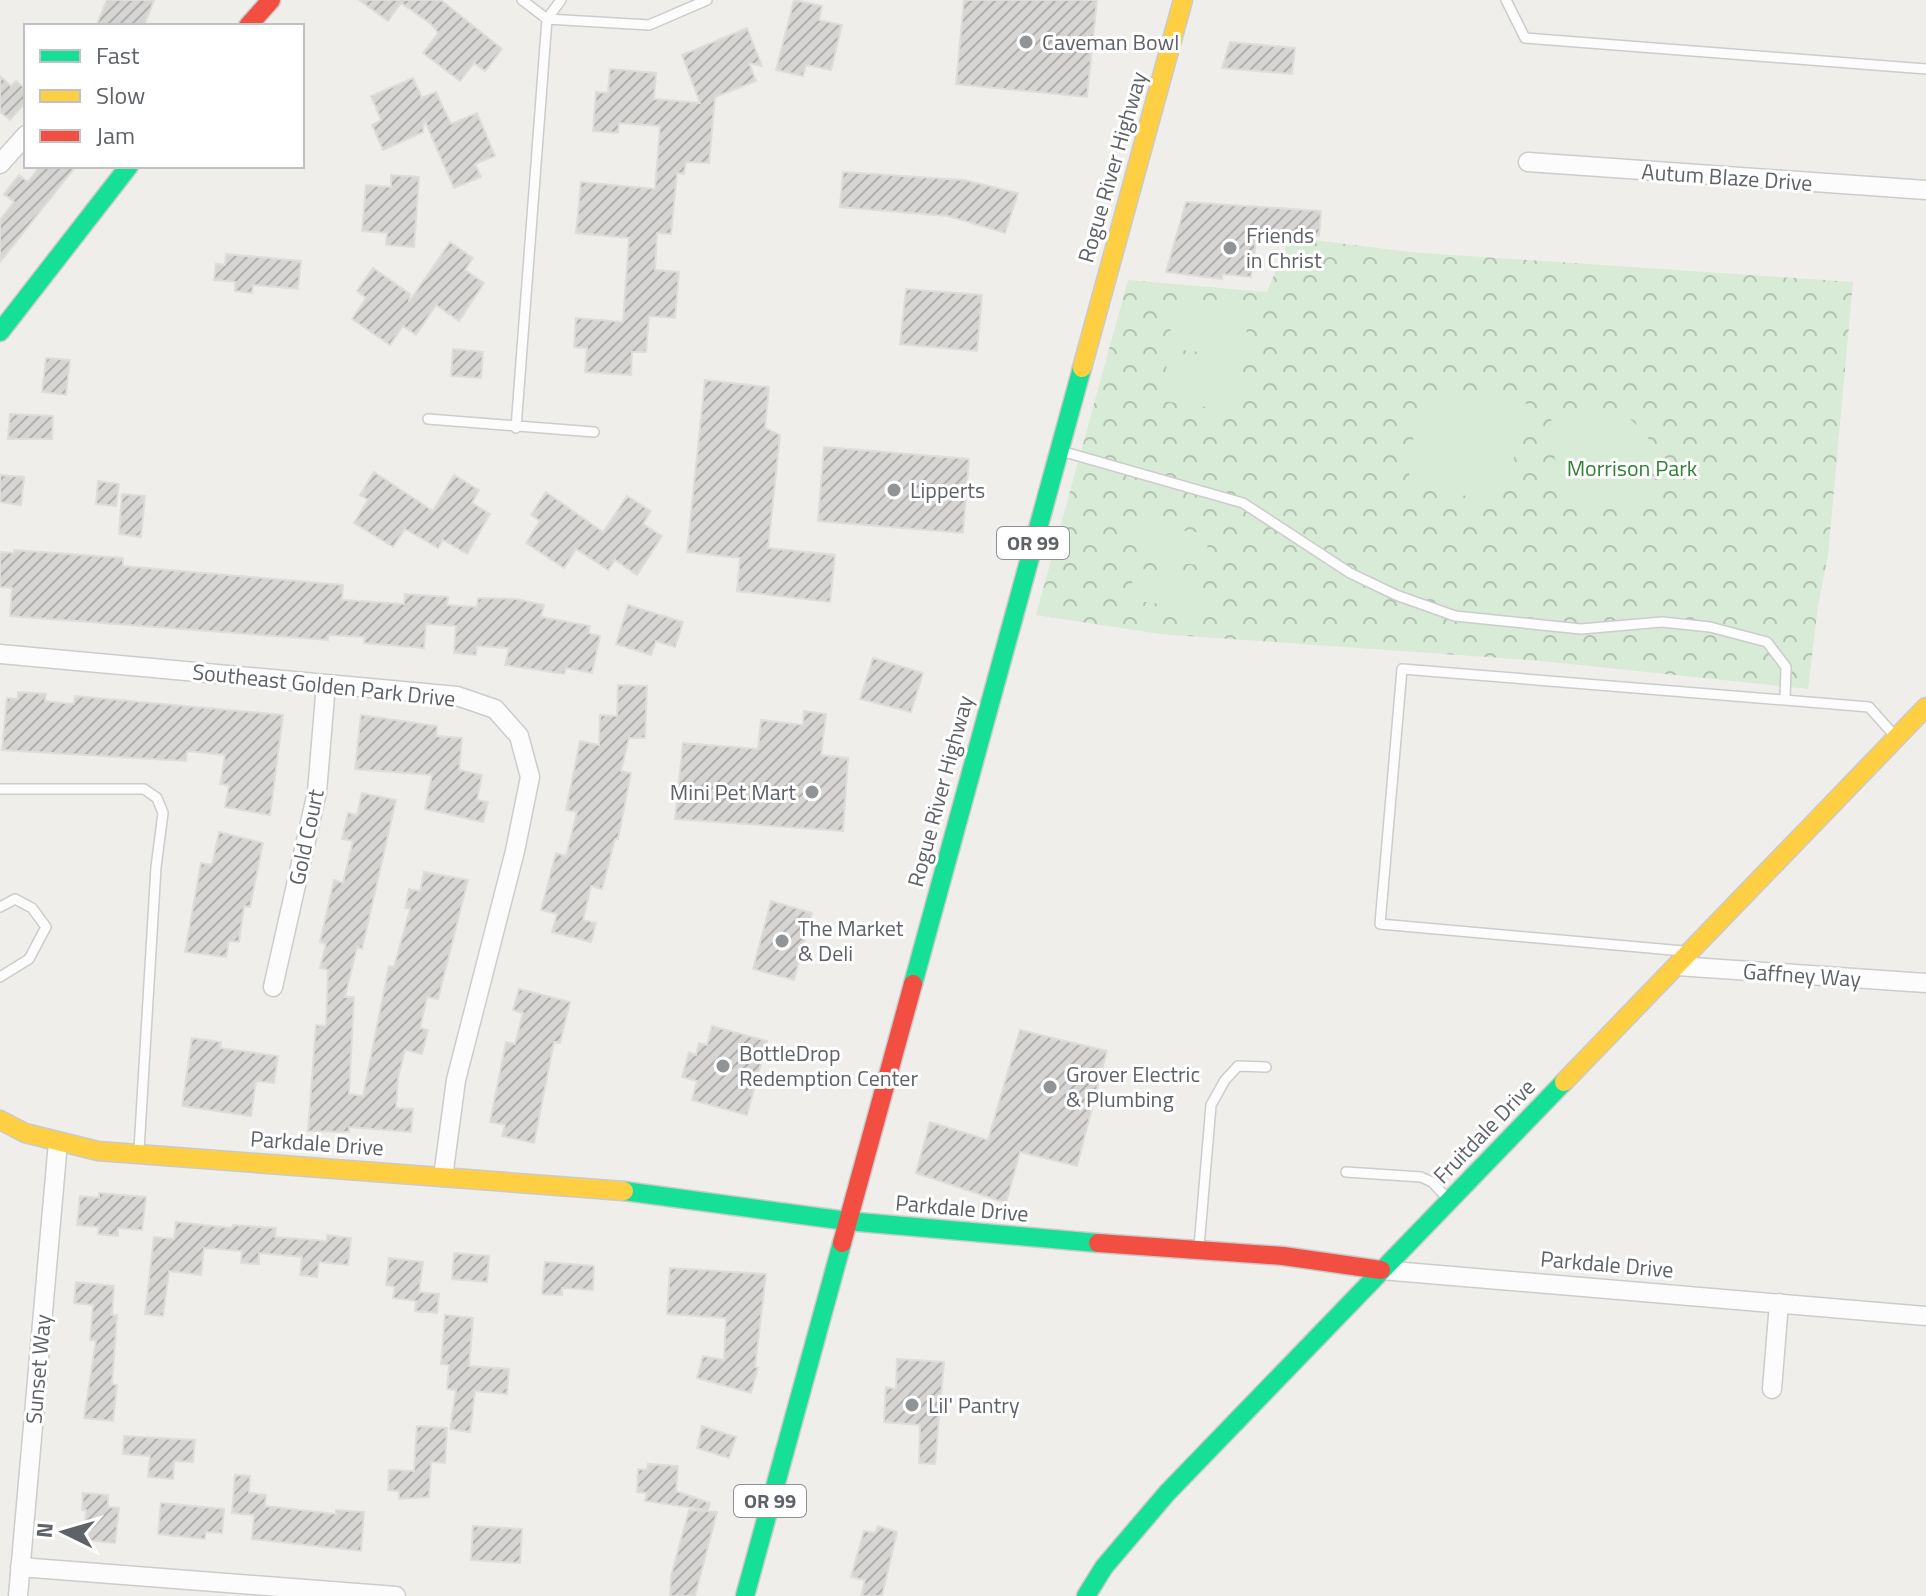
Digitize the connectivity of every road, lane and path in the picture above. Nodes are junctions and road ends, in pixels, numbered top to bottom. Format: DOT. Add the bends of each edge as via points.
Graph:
graph roads {
  1 [pos="271,0"];
  2 [pos="522,0"];
  3 [pos="561,0"];
  4 [pos="707,0"];
  5 [pos="1183,0"];
  6 [pos="1506,0"];
  7 [pos="547,19"];
  8 [pos="250,24"];
  9 [pos="1926,69"];
  10 [pos="24,137"];
  11 [pos="1528,162"];
  12 [pos="0,164"];
  13 [pos="127,168"];
  14 [pos="1926,190"];
  15 [pos="0,332"];
  16 [pos="428,419"];
  17 [pos="516,428"];
  18 [pos="594,432"];
  19 [pos="1058,450"];
  20 [pos="0,654"];
  21 [pos="326,684"];
  22 [pos="1785,698"];
  23 [pos="1926,707"];
  24 [pos="1896,737"];
  25 [pos="0,789"];
  26 [pos="0,907"];
  27 [pos="1684,959"];
  28 [pos="0,977"];
  29 [pos="1926,983"];
  30 [pos="273,987"];
  31 [pos="1266,1067"];
  32 [pos="0,1120"];
  33 [pos="58,1142"];
  34 [pos="139,1154"];
  35 [pos="1346,1172"];
  36 [pos="443,1177"];
  37 [pos="1450,1200"];
  38 [pos="847,1221"];
  39 [pos="1199,1250"];
  40 [pos="1381,1270"];
  41 [pos="1779,1303"];
  42 [pos="1926,1316"];
  43 [pos="1772,1389"];
  44 [pos="20,1567"];
  45 [pos="18,1596"];
  46 [pos="396,1596"];
  47 [pos="745,1596"];
  48 [pos="1086,1596"];
  1 -- 8 [label="main road"];
  2 -- 7 [label="lane"];
  3 -- 7 [label="lane"];
  4 -- 7 [label="lane" via="649,25"];
  5 -- 19 [label="main road, Rogue River Highway / OR 99"];
  6 -- 9 [label="lane" via="1525,38"];
  7 -- 17 [label="lane"];
  10 -- 12 [label="street"];
  11 -- 14 [label="street, Autum Blaze Drive"];
  13 -- 15 [label="main road"];
  16 -- 17 [label="lane"];
  17 -- 18 [label="lane"];
  19 -- 22 [label="lane" via="1243,503 1350,573 1455,616 1581,629 1662,622 1710,627 1767,642 1786,667"];
  19 -- 38 [label="main road, Rogue River Highway / OR 99"];
  20 -- 21 [label="street, Southeast Golden Park Drive"];
  21 -- 30 [label="street, Gold Court" via="317,792"];
  21 -- 36 [label="street, Southeast Golden Park Drive" via="457,696 495,709 519,736 530,777 456,1080"];
  22 -- 24 [label="lane" via="1869,707"];
  22 -- 27 [label="lane" via="1402,669 1380,924"];
  23 -- 24 [label="main road, Fruitdale Drive"];
  24 -- 27 [label="main road, Fruitdale Drive"];
  25 -- 34 [label="lane" via="126,786 157,798 163,813"];
  26 -- 28 [label="lane" via="15,899 32,908 46,927 29,959"];
  27 -- 29 [label="street, Gaffney Way"];
  27 -- 37 [label="main road, Fruitdale Drive"];
  31 -- 39 [label="lane" via="1238,1066 1211,1105"];
  32 -- 33 [label="main road, Parkdale Drive"];
  33 -- 34 [label="main road, Parkdale Drive"];
  33 -- 44 [label="street, Sunset Way"];
  34 -- 36 [label="main road, Parkdale Drive"];
  35 -- 37 [label="lane" via="1421,1177"];
  36 -- 38 [label="main road, Parkdale Drive" via="670,1195"];
  37 -- 40 [label="main road, Fruitdale Drive"];
  38 -- 39 [label="main road, Parkdale Drive"];
  38 -- 47 [label="main road, Rogue River Highway / OR 99"];
  39 -- 40 [label="main road, Parkdale Drive"];
  40 -- 41 [label="street, Parkdale Drive"];
  40 -- 48 [label="main road, Fruitdale Drive" via="1167,1493"];
  41 -- 42 [label="street, Parkdale Drive"];
  41 -- 43 [label="street"];
  44 -- 45 [label="street, Sunset Way"];
  44 -- 46 [label="street"];
}
